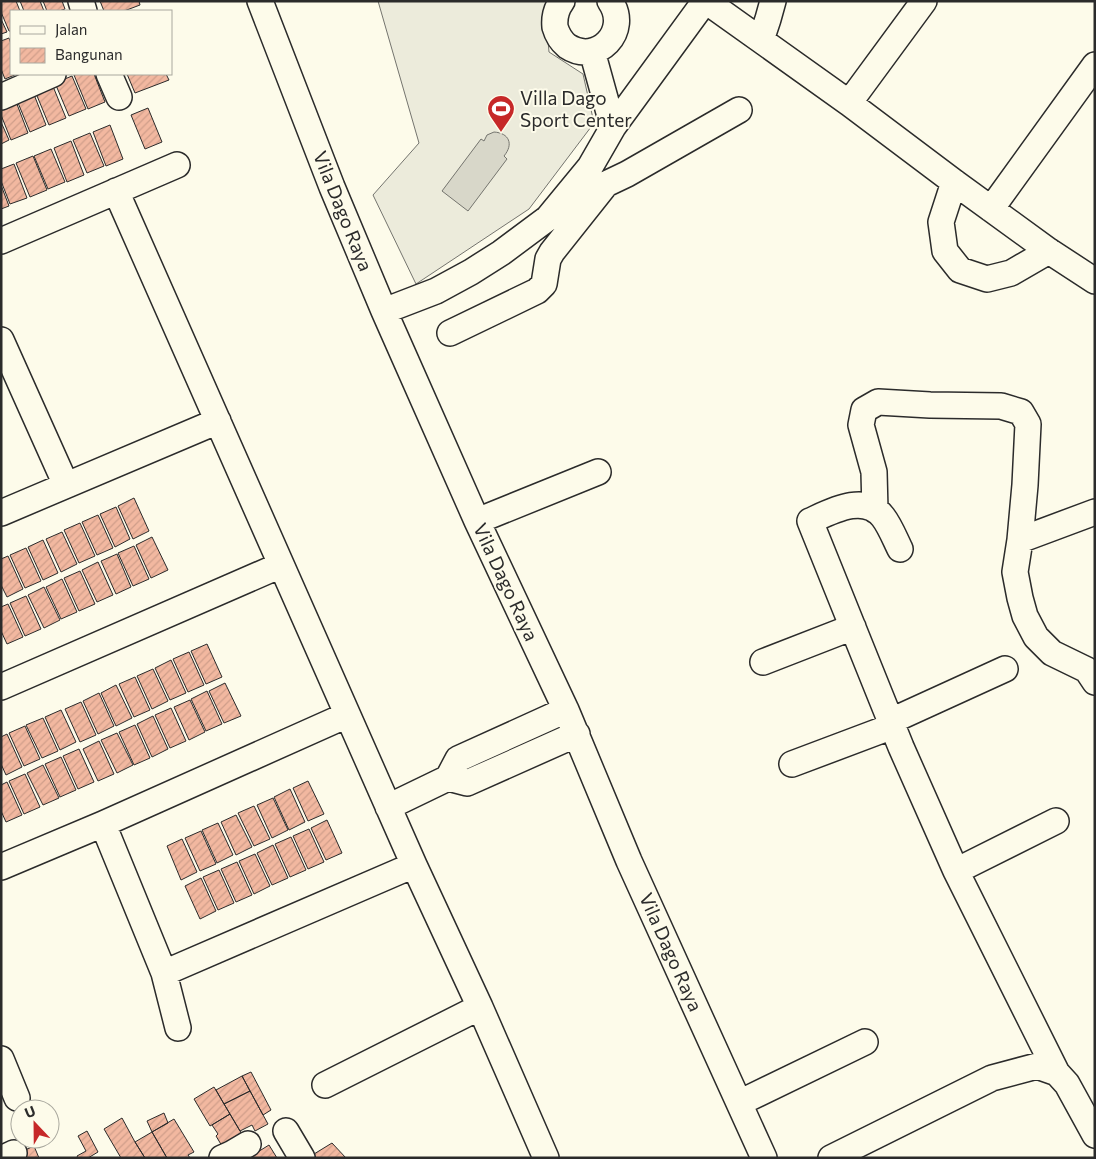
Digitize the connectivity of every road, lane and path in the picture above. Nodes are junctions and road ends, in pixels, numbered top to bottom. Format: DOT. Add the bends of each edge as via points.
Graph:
graph roads {
  1 [pos="260,1"];
  2 [pos="562,1"];
  3 [pos="610,1"];
  4 [pos="706,1"];
  5 [pos="773,1"];
  6 [pos="924,1"];
  7 [pos="760,40"];
  8 [pos="592,51"];
  9 [pos="1095,65"];
  10 [pos="51,75"];
  11 [pos="109,75"];
  12 [pos="119,96"];
  13 [pos="1,97"];
  14 [pos="849,103"];
  15 [pos="739,110"];
  16 [pos="613,127"];
  17 [pos="177,165"];
  18 [pos="598,175"];
  19 [pos="954,182"];
  20 [pos="116,191"];
  21 [pos="990,209"];
  22 [pos="1,241"];
  23 [pos="1049,251"];
  24 [pos="1095,281"];
  25 [pos="384,311"];
  26 [pos="450,332"];
  27 [pos="1,340"];
  28 [pos="218,421"];
  29 [pos="598,472"];
  30 [pos="66,485"];
  31 [pos="875,510"];
  32 [pos="1095,512"];
  33 [pos="1,513"];
  34 [pos="477,521"];
  35 [pos="1020,540"];
  36 [pos="900,549"];
  37 [pos="281,565"];
  38 [pos="853,627"];
  39 [pos="764,662"];
  40 [pos="1005,669"];
  41 [pos="1095,682"];
  42 [pos="1,687"];
  43 [pos="566,710"];
  44 [pos="347,715"];
  45 [pos="892,723"];
  46 [pos="577,734"];
  47 [pos="792,764"];
  48 [pos="448,778"];
  49 [pos="388,807"];
  50 [pos="1056,821"];
  51 [pos="102,824"];
  52 [pos="414,865"];
  53 [pos="1,867"];
  54 [pos="956,871"];
  55 [pos="164,972"];
  56 [pos="480,1007"];
  57 [pos="178,1028"];
  58 [pos="865,1042"];
  59 [pos="1,1060"];
  60 [pos="1057,1073"];
  61 [pos="326,1085"];
  62 [pos="17,1098"];
  63 [pos="739,1103"];
  64 [pos="286,1131"];
  65 [pos="1095,1135"];
  66 [pos="248,1144"];
  67 [pos="761,1157"];
  68 [pos="222,1158"];
  69 [pos="302,1158"];
  70 [pos="546,1158"];
  71 [pos="831,1158"];
  1 -- 25 [label="street, Vila Dago Raya"];
  2 -- 8 [label="street" via="555,17 560,38 577,50"];
  3 -- 8 [label="street" via="617,17 615,32 606,45"];
  4 -- 7 [label="street"];
  4 -- 16 [label="street"];
  5 -- 7 [label="street"];
  6 -- 14 [label="street"];
  7 -- 14 [label="street"];
  8 -- 16 [label="street"];
  9 -- 21 [label="street"];
  10 -- 13 [label="street"];
  11 -- 12 [label="street"];
  14 -- 19 [label="street"];
  15 -- 18 [label="street" via="627,174"];
  16 -- 18 [label="street"];
  17 -- 20 [label="street"];
  18 -- 25 [label="street" via="548,218 472,272 436,291"];
  18 -- 26 [label="street" via="548,258 544,284 537,291"];
  19 -- 21 [label="street"];
  19 -- 23 [label="street" via="942,222 945,251 960,270 987,280 1011,273"];
  20 -- 22 [label="street"];
  20 -- 28 [label="street"];
  21 -- 23 [label="street"];
  23 -- 24 [label="street"];
  25 -- 34 [label="street, Vila Dago Raya"];
  27 -- 30 [label="street"];
  28 -- 30 [label="street"];
  28 -- 37 [label="street"];
  29 -- 34 [label="street"];
  30 -- 33 [label="street"];
  31 -- 35 [label="street" via="874,472 861,424 864,410 878,402 1001,406 1020,412 1028,424"];
  31 -- 36 [label="street" via="883,517"];
  31 -- 38 [label="street" via="864,505 840,508 810,521"];
  32 -- 35 [label="street"];
  34 -- 43 [label="street, Vila Dago Raya"];
  35 -- 41 [label="street" via="1015,572 1025,616 1036,637 1052,653 1087,670"];
  37 -- 42 [label="street"];
  37 -- 44 [label="street"];
  38 -- 39 [label="street"];
  38 -- 45 [label="street"];
  40 -- 45 [label="street"];
  43 -- 46 [label="street, Vila Dago Raya"];
  43 -- 48 [label="street" via="458,759"];
  44 -- 49 [label="street"];
  44 -- 51 [label="street"];
  45 -- 47 [label="street"];
  45 -- 54 [label="street"];
  46 -- 48 [label="street" via="468,783"];
  46 -- 63 [label="street, Vila Dago Raya" via="630,861"];
  48 -- 49 [label="street"];
  49 -- 52 [label="street"];
  50 -- 54 [label="street"];
  51 -- 53 [label="street"];
  51 -- 55 [label="street"];
  52 -- 55 [label="street"];
  52 -- 56 [label="street"];
  54 -- 60 [label="street"];
  55 -- 57 [label="street"];
  56 -- 61 [label="street"];
  56 -- 70 [label="street"];
  58 -- 63 [label="street"];
  59 -- 62 [label="street"];
  60 -- 65 [label="street" via="1067,1084"];
  60 -- 71 [label="street" via="1037,1066 992,1078"];
  63 -- 67 [label="street, Vila Dago Raya"];
  64 -- 69 [label="street"];
  66 -- 68 [label="street"];
}
